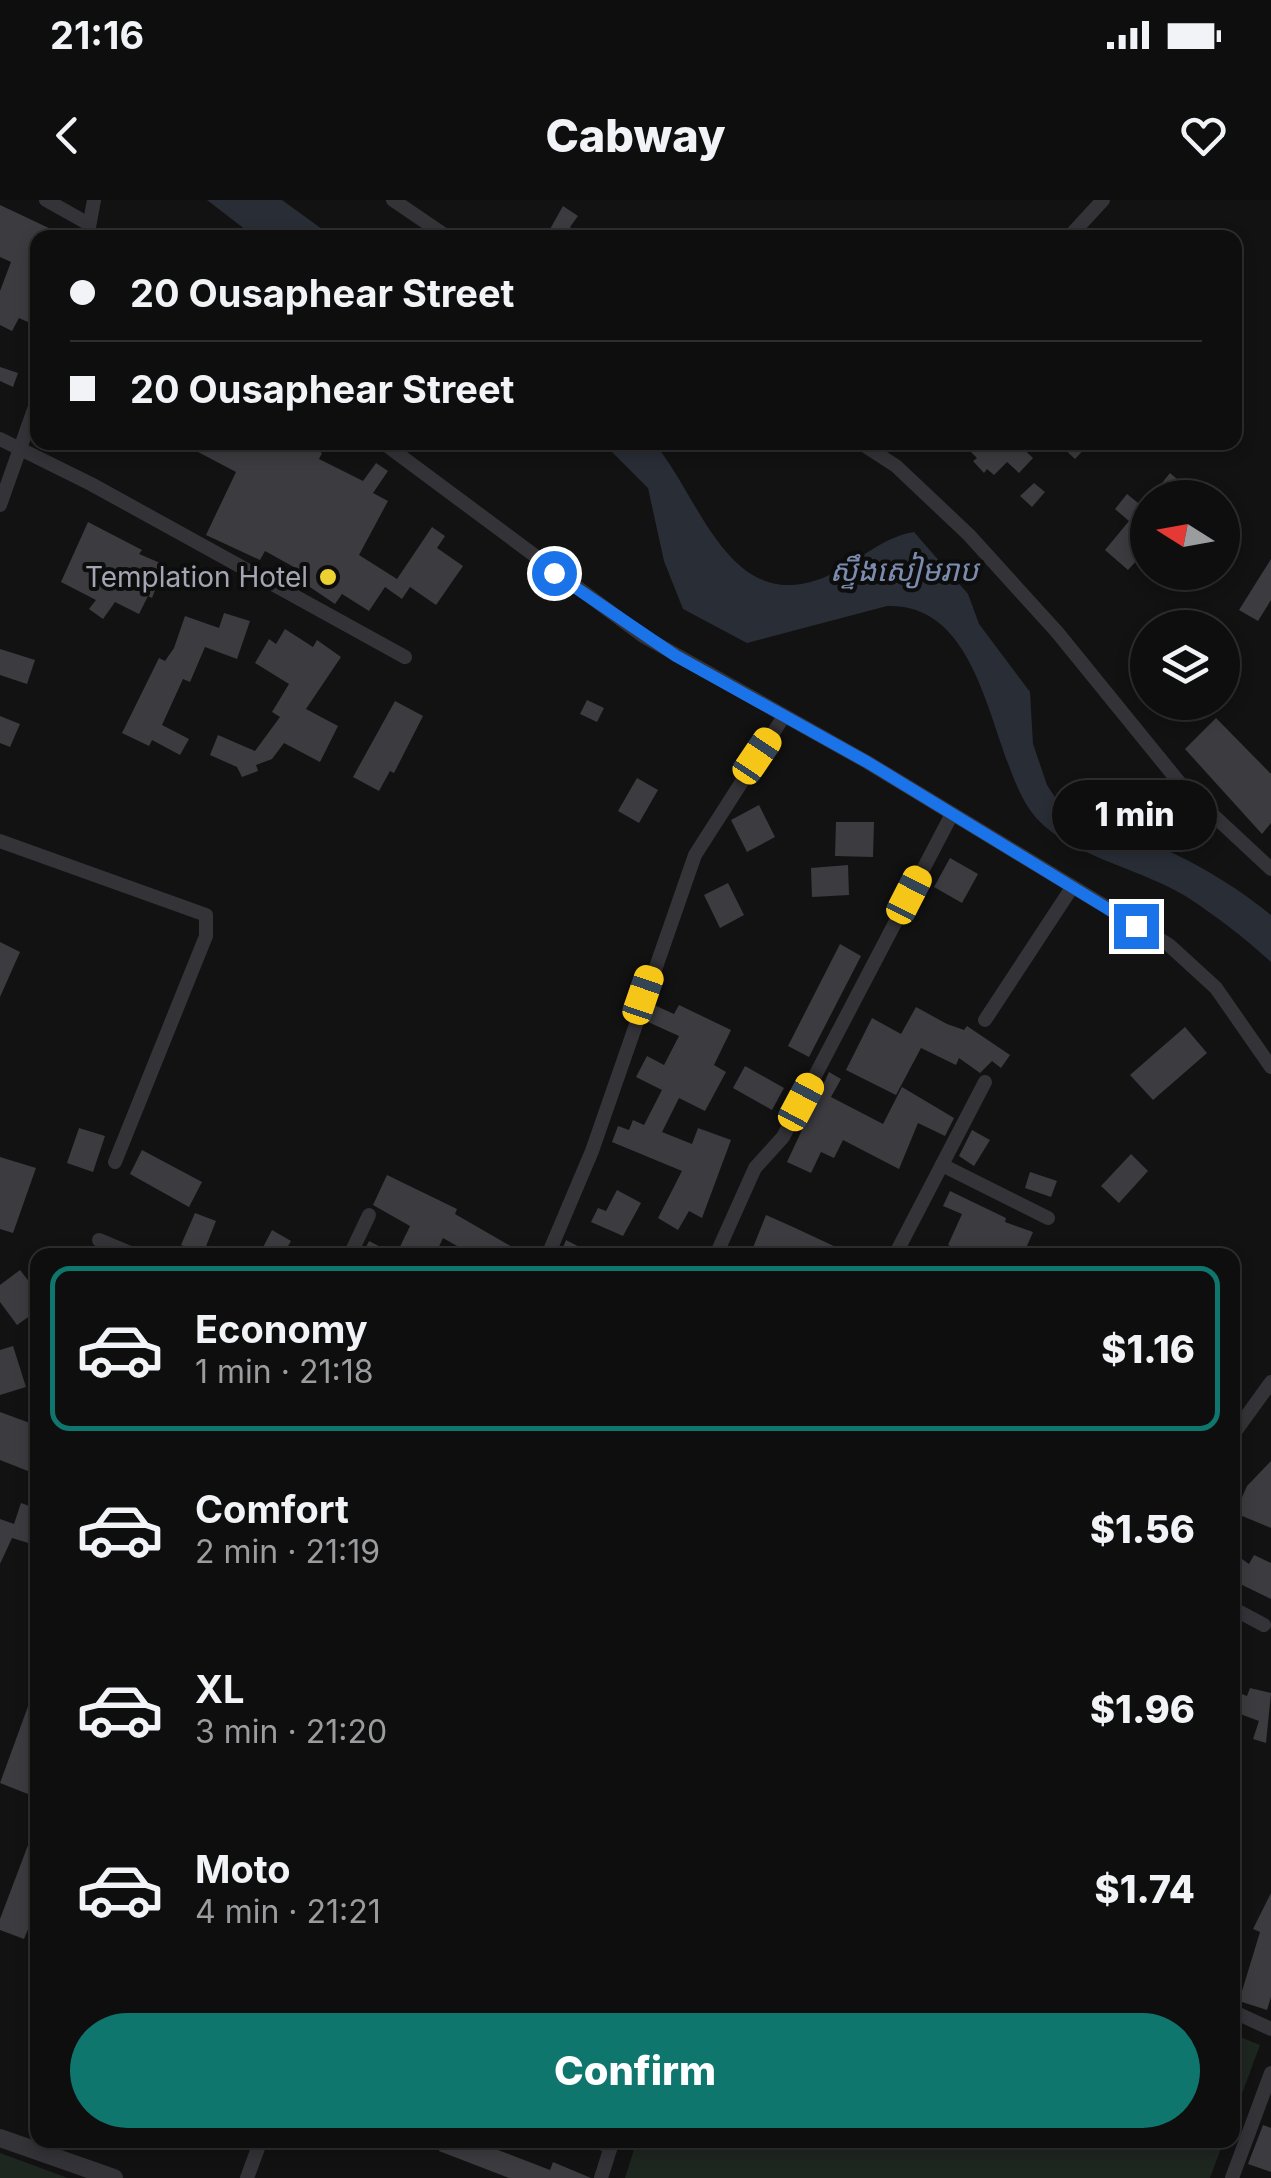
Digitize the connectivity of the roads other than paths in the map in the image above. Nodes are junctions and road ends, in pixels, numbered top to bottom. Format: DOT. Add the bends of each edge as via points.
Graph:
graph roads {
  1 [pos="46,200"];
  2 [pos="94,200"];
  3 [pos="392,200"];
  4 [pos="1103,200"];
  5 [pos="87,230"];
  6 [pos="438,230"];
  7 [pos="1075,230"];
  8 [pos="30,422"];
  9 [pos="0,439"];
  10 [pos="22,447"];
  11 [pos="393,450"];
  12 [pos="876,450"];
  13 [pos="0,505"];
  14 [pos="405,657"];
  15 [pos="784,716"];
  16 [pos="952,814"];
  17 [pos="0,841"];
  18 [pos="1271,869"];
  19 [pos="1071,889"];
  20 [pos="986,1020"];
  21 [pos="1271,1066"];
  22 [pos="985,1082"];
  23 [pos="115,1162"];
  24 [pos="942,1164"];
  25 [pos="369,1215"];
  26 [pos="1048,1218"];
  27 [pos="99,1240"];
  28 [pos="118,1248"];
  29 [pos="353,1248"];
  30 [pos="551,1248"];
  31 [pos="719,1248"];
  32 [pos="899,1248"];
  33 [pos="1271,1382"];
  34 [pos="1240,1425"];
  35 [pos="1240,1611"];
  36 [pos="1269,1622"];
  37 [pos="1240,2014"];
  38 [pos="1271,2028"];
  39 [pos="1271,2073"];
  40 [pos="0,2138"];
  41 [pos="258,2148"];
  42 [pos="611,2148"];
  43 [pos="114,2178"];
  44 [pos="247,2178"];
  45 [pos="601,2178"];
  46 [pos="1232,2178"];
  1 -- 5 [label="street"];
  2 -- 5 [label="street"];
  3 -- 6 [label="street"];
  4 -- 7 [label="street"];
  8 -- 10 [label="street"];
  9 -- 10 [label="street"];
  10 -- 13 [label="street"];
  10 -- 14 [label="street"];
  11 -- 15 [label="street" via="600,608"];
  12 -- 18 [label="street" via="969,535 1058,632 1159,760"];
  15 -- 16 [label="street"];
  15 -- 30 [label="street" via="694,855 592,1151"];
  16 -- 19 [label="street"];
  16 -- 31 [label="street" via="783,1137 755,1168"];
  17 -- 23 [label="street" via="206,915 206,936"];
  19 -- 20 [label="street"];
  19 -- 21 [label="street" via="1190,960"];
  22 -- 24 [label="street"];
  24 -- 26 [label="street"];
  24 -- 32 [label="street"];
  25 -- 29 [label="street"];
  27 -- 28 [label="street"];
  33 -- 34 [label="street"];
  35 -- 36 [label="street"];
  37 -- 38 [label="street"];
  39 -- 46 [label="street"];
  40 -- 43 [label="street"];
  41 -- 44 [label="street"];
  42 -- 45 [label="street"];
}
